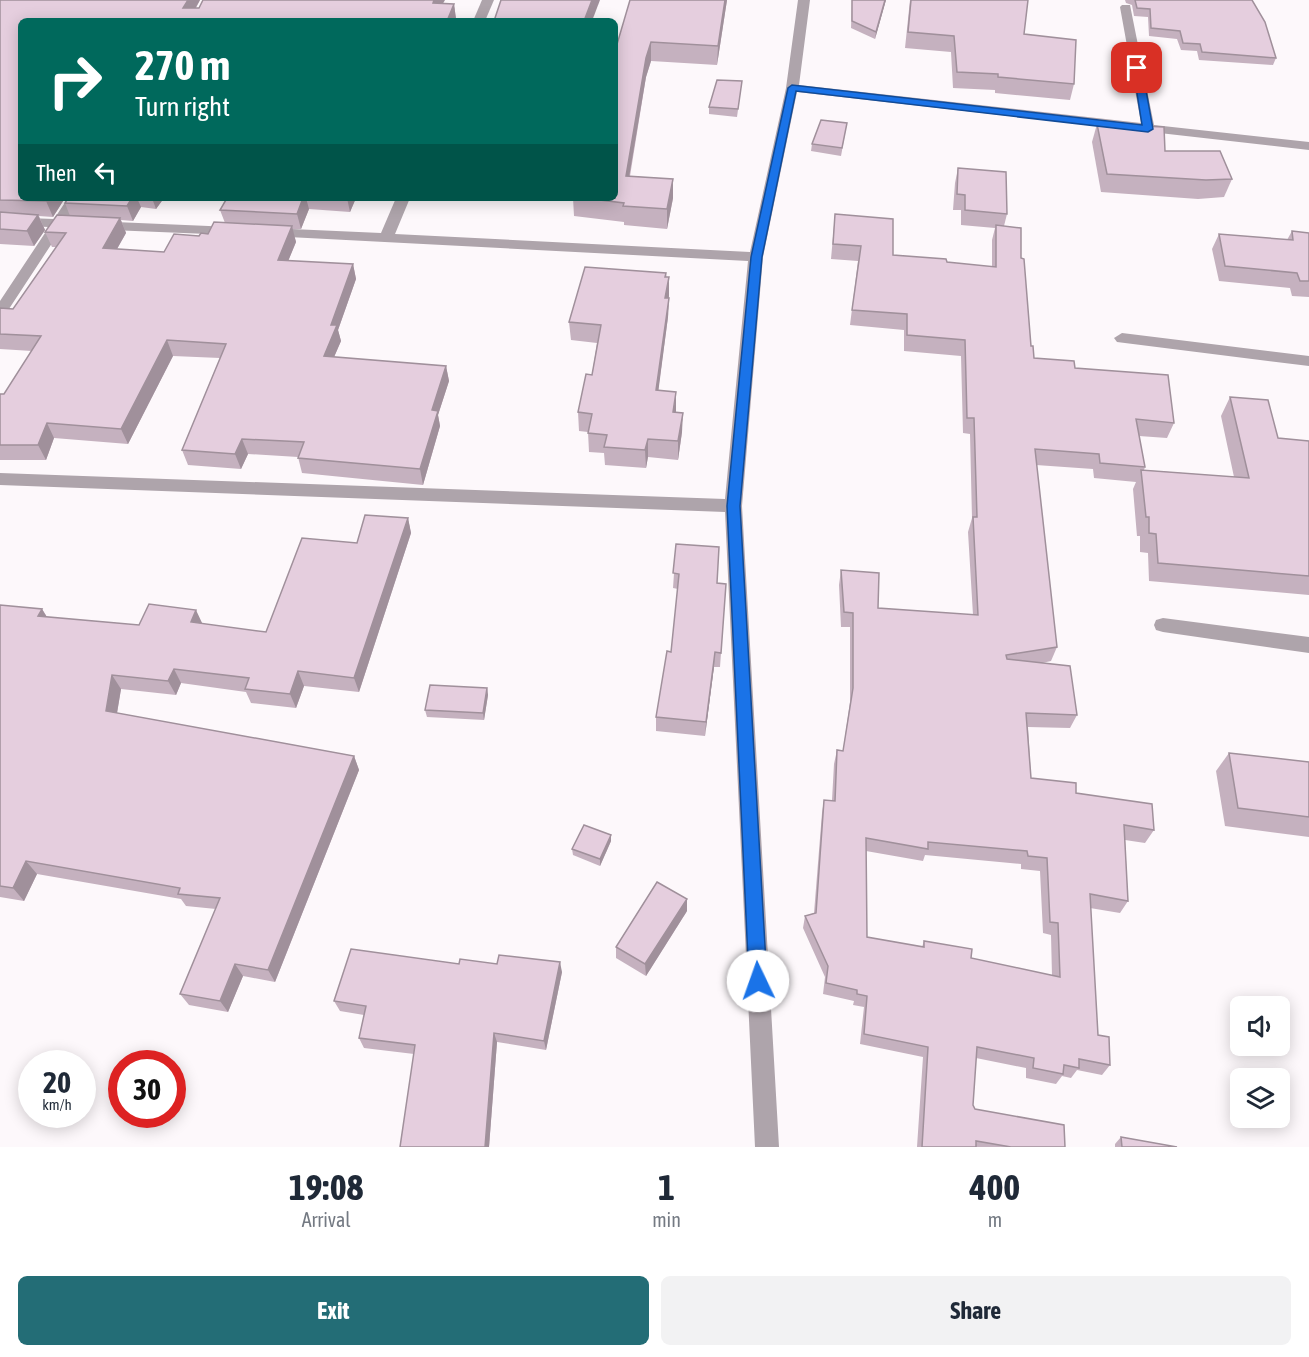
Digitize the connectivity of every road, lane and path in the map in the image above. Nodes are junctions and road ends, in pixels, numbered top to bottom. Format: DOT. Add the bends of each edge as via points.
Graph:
graph roads {
  1 [pos="488,0"];
  2 [pos="804,0"];
  3 [pos="1126,7"];
  4 [pos="480,18"];
  5 [pos="792,88"];
  6 [pos="1148,129"];
  7 [pos="1309,146"];
  8 [pos="73,201"];
  9 [pos="403,201"];
  10 [pos="0,221"];
  11 [pos="58,223"];
  12 [pos="387,238"];
  13 [pos="756,257"];
  14 [pos="0,312"];
  15 [pos="1122,338"];
  16 [pos="1309,361"];
  17 [pos="0,479"];
  18 [pos="733,506"];
  19 [pos="1163,625"];
  20 [pos="1309,645"];
  21 [pos="767,1147"];
  1 -- 4 [label="street"];
  2 -- 5 [label="street"];
  3 -- 6 [label="street"];
  5 -- 6 [label="street"];
  5 -- 13 [label="street"];
  6 -- 7 [label="street"];
  8 -- 11 [label="street"];
  9 -- 12 [label="street"];
  10 -- 11 [label="street"];
  11 -- 12 [label="street"];
  11 -- 14 [label="street"];
  12 -- 13 [label="street"];
  13 -- 18 [label="street"];
  15 -- 16 [label="street"];
  17 -- 18 [label="street"];
  18 -- 21 [label="street"];
  19 -- 20 [label="street"];
}
